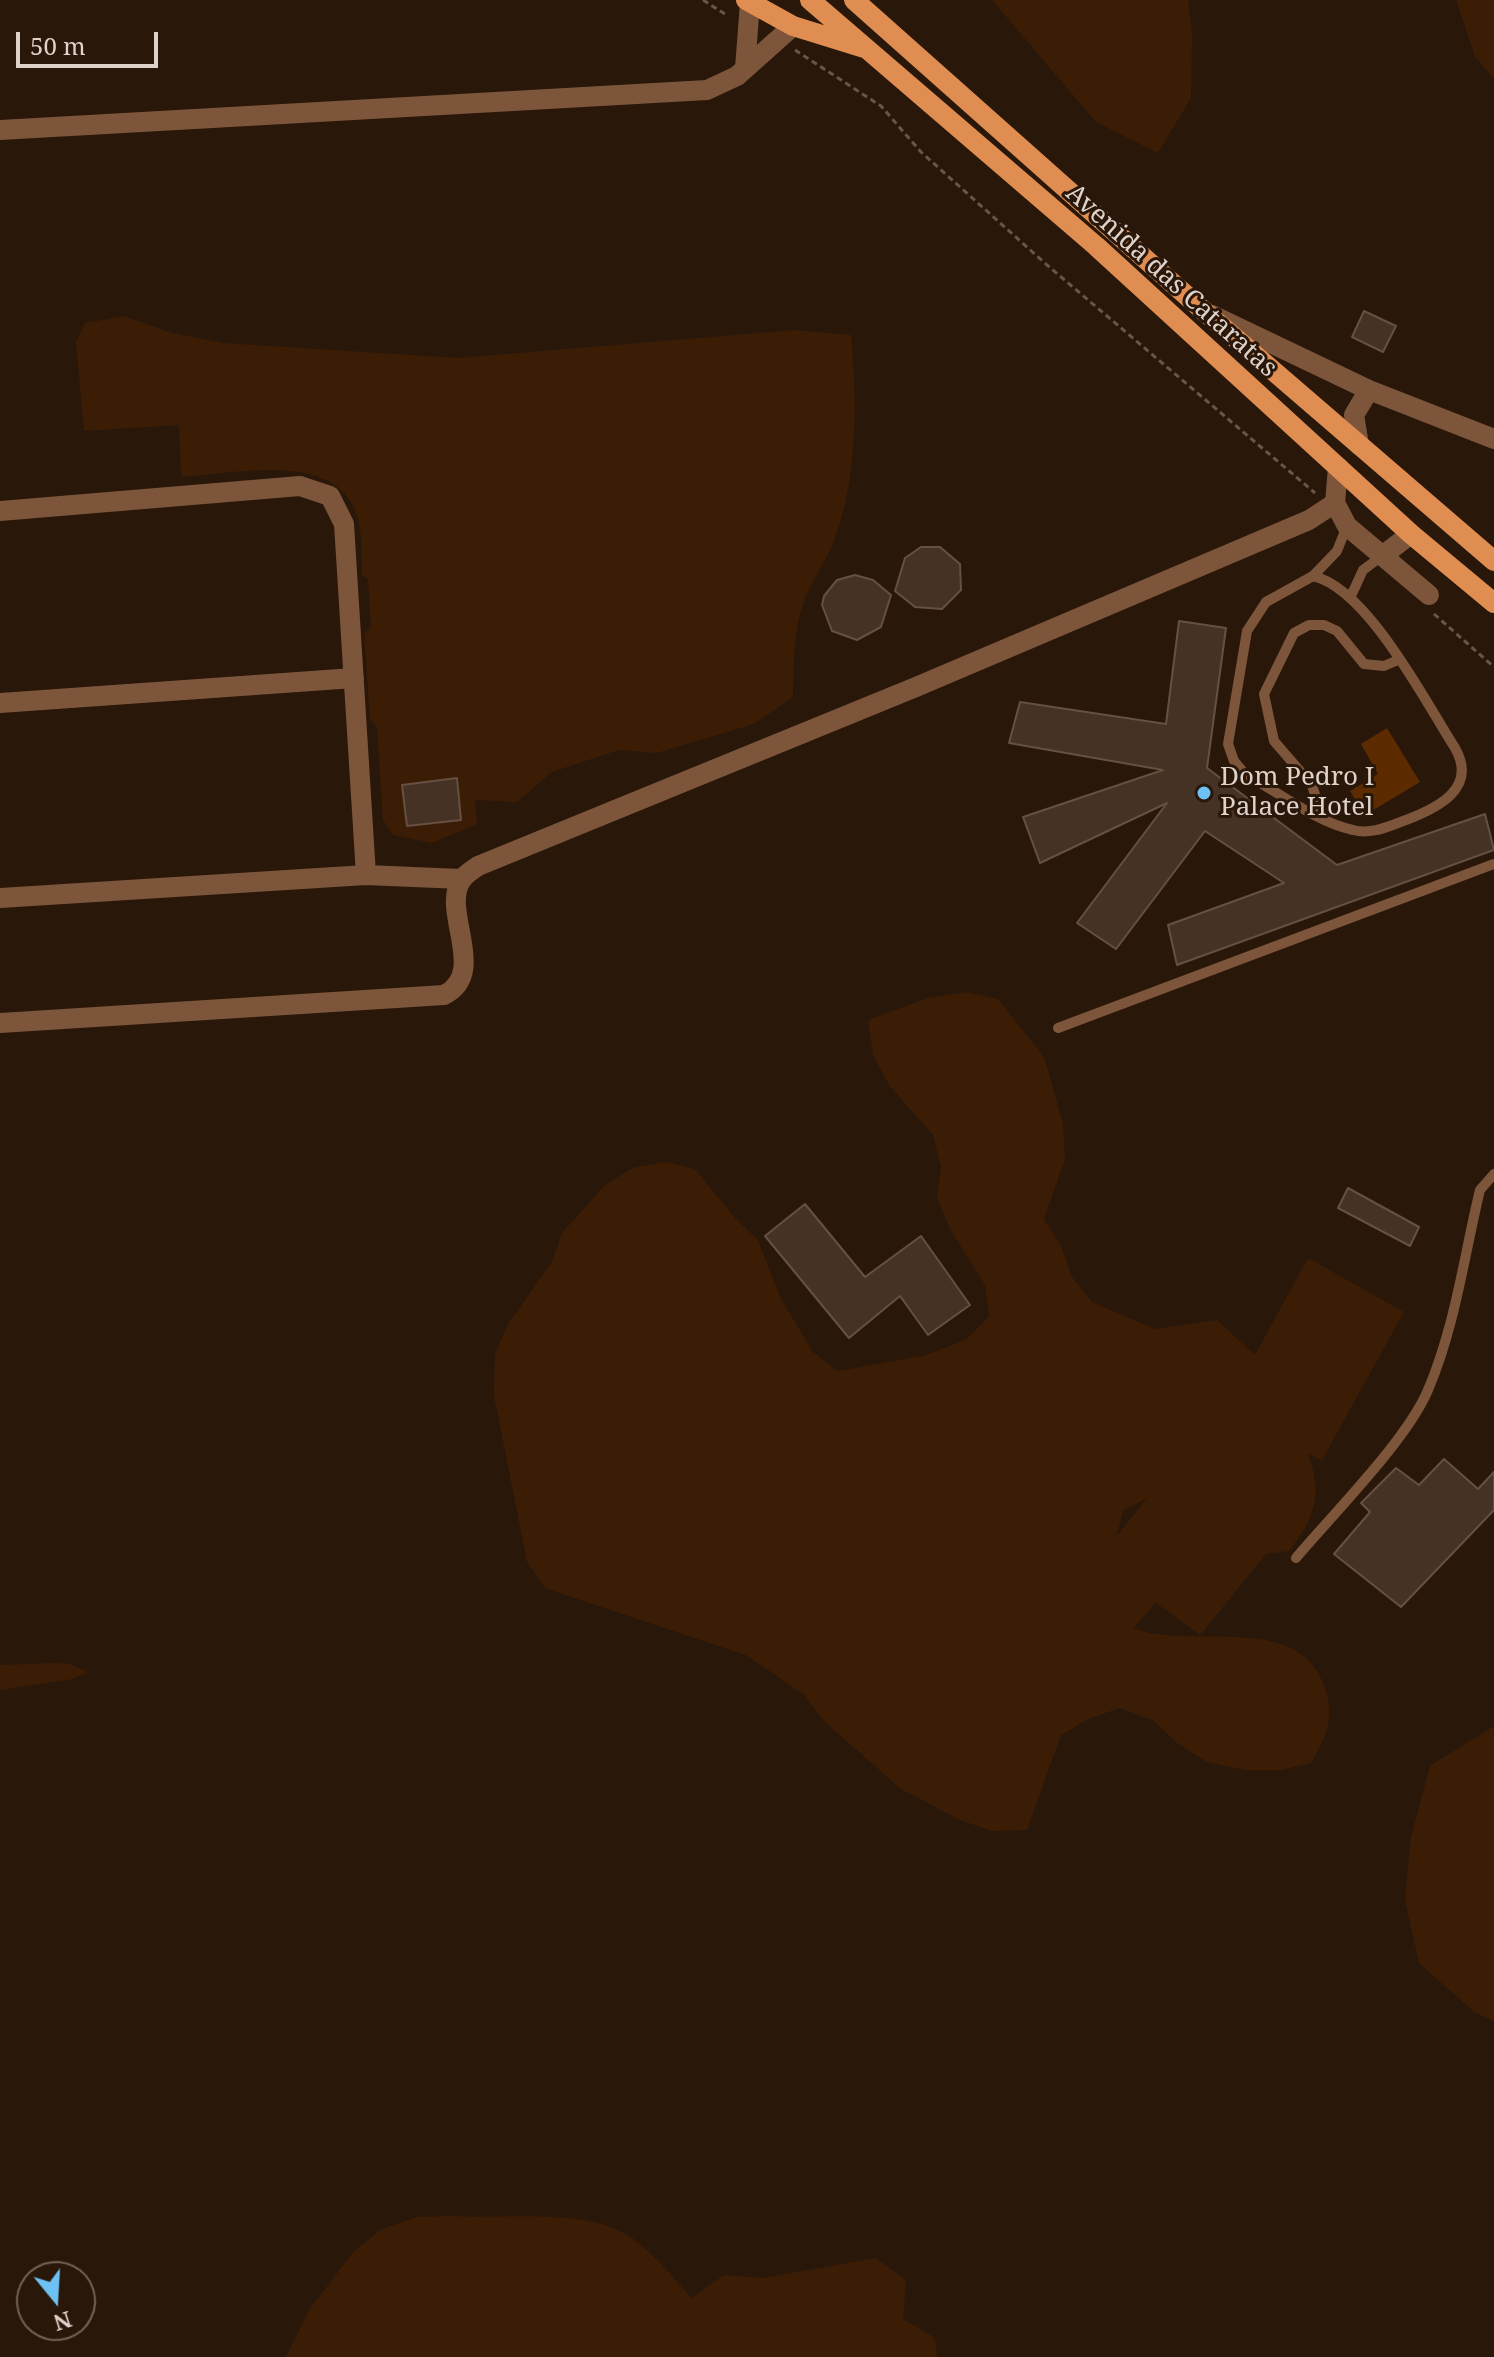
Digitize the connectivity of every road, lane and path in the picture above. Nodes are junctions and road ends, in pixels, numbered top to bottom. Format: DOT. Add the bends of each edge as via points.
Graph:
graph roads {
  1 [pos="703,0"];
  2 [pos="810,0"];
  3 [pos="854,0"];
  4 [pos="748,2"];
  5 [pos="748,26"];
  6 [pos="793,26"];
  7 [pos="776,40"];
  8 [pos="867,48"];
  9 [pos="745,68"];
  10 [pos="0,130"];
  11 [pos="1205,312"];
  12 [pos="1369,390"];
  13 [pos="1494,439"];
  14 [pos="1359,445"];
  15 [pos="1338,467"];
  16 [pos="1328,508"];
  17 [pos="0,511"];
  18 [pos="1347,526"];
  19 [pos="1411,534"];
  20 [pos="1382,556"];
  21 [pos="1494,561"];
  22 [pos="1313,576"];
  23 [pos="1351,596"];
  24 [pos="1494,603"];
  25 [pos="1432,605"];
  26 [pos="1398,660"];
  27 [pos="1494,667"];
  28 [pos="354,678"];
  29 [pos="0,703"];
  30 [pos="1322,817"];
  31 [pos="1494,864"];
  32 [pos="366,875"];
  33 [pos="461,879"];
  34 [pos="0,898"];
  35 [pos="0,1023"];
  36 [pos="1058,1028"];
  37 [pos="1494,1174"];
  38 [pos="1296,1558"];
  1 -- 5 [label="path"];
  2 -- 8 [label="main road, Avenida das Cataratas"];
  3 -- 11 [label="main road, Avenida das Cataratas"];
  4 -- 5 [label="street"];
  4 -- 6 [label="main road"];
  5 -- 9 [label="street"];
  6 -- 7 [label="street"];
  6 -- 8 [label="main road"];
  7 -- 9 [label="street"];
  7 -- 16 [label="path" via="881,106 921,152"];
  8 -- 15 [label="main road, Avenida das Cataratas" via="1096,246"];
  9 -- 10 [label="street" via="707,90"];
  11 -- 12 [label="street"];
  11 -- 14 [label="main road, Avenida das Cataratas"];
  12 -- 13 [label="street"];
  12 -- 14 [label="street" via="1354,415"];
  14 -- 21 [label="main road, Avenida das Cataratas"];
  15 -- 16 [label="street"];
  15 -- 19 [label="main road, Avenida das Cataratas"];
  16 -- 18 [label="street"];
  16 -- 33 [label="street" via="916,687 500,856"];
  17 -- 28 [label="street" via="300,486 321,490 337,504 344,524"];
  18 -- 20 [label="street"];
  18 -- 22 [label="lane" via="1337,551"];
  19 -- 20 [label="street"];
  19 -- 24 [label="main road, Avenida das Cataratas"];
  20 -- 23 [label="lane" via="1363,570"];
  20 -- 25 [label="street"];
  22 -- 23 [label="lane"];
  22 -- 30 [label="lane" via="1266,602 1253,619 1242,644 1227,735 1230,753 1245,774"];
  23 -- 26 [label="lane"];
  25 -- 27 [label="path"];
  26 -- 30 [label="lane" via="1460,757 1459,785 1449,799 1374,831 1348,829"];
  26 -- 30 [label="lane" via="1384,666 1364,664 1337,631 1309,625 1294,633 1264,694 1274,741 1312,785"];
  28 -- 29 [label="street"];
  28 -- 32 [label="street"];
  31 -- 36 [label="lane"];
  32 -- 33 [label="street"];
  32 -- 34 [label="street"];
  33 -- 35 [label="street" via="457,895 464,975 458,988 444,995"];
  37 -- 38 [label="lane" via="1480,1190 1446,1337 1427,1392 1405,1428"];
}
